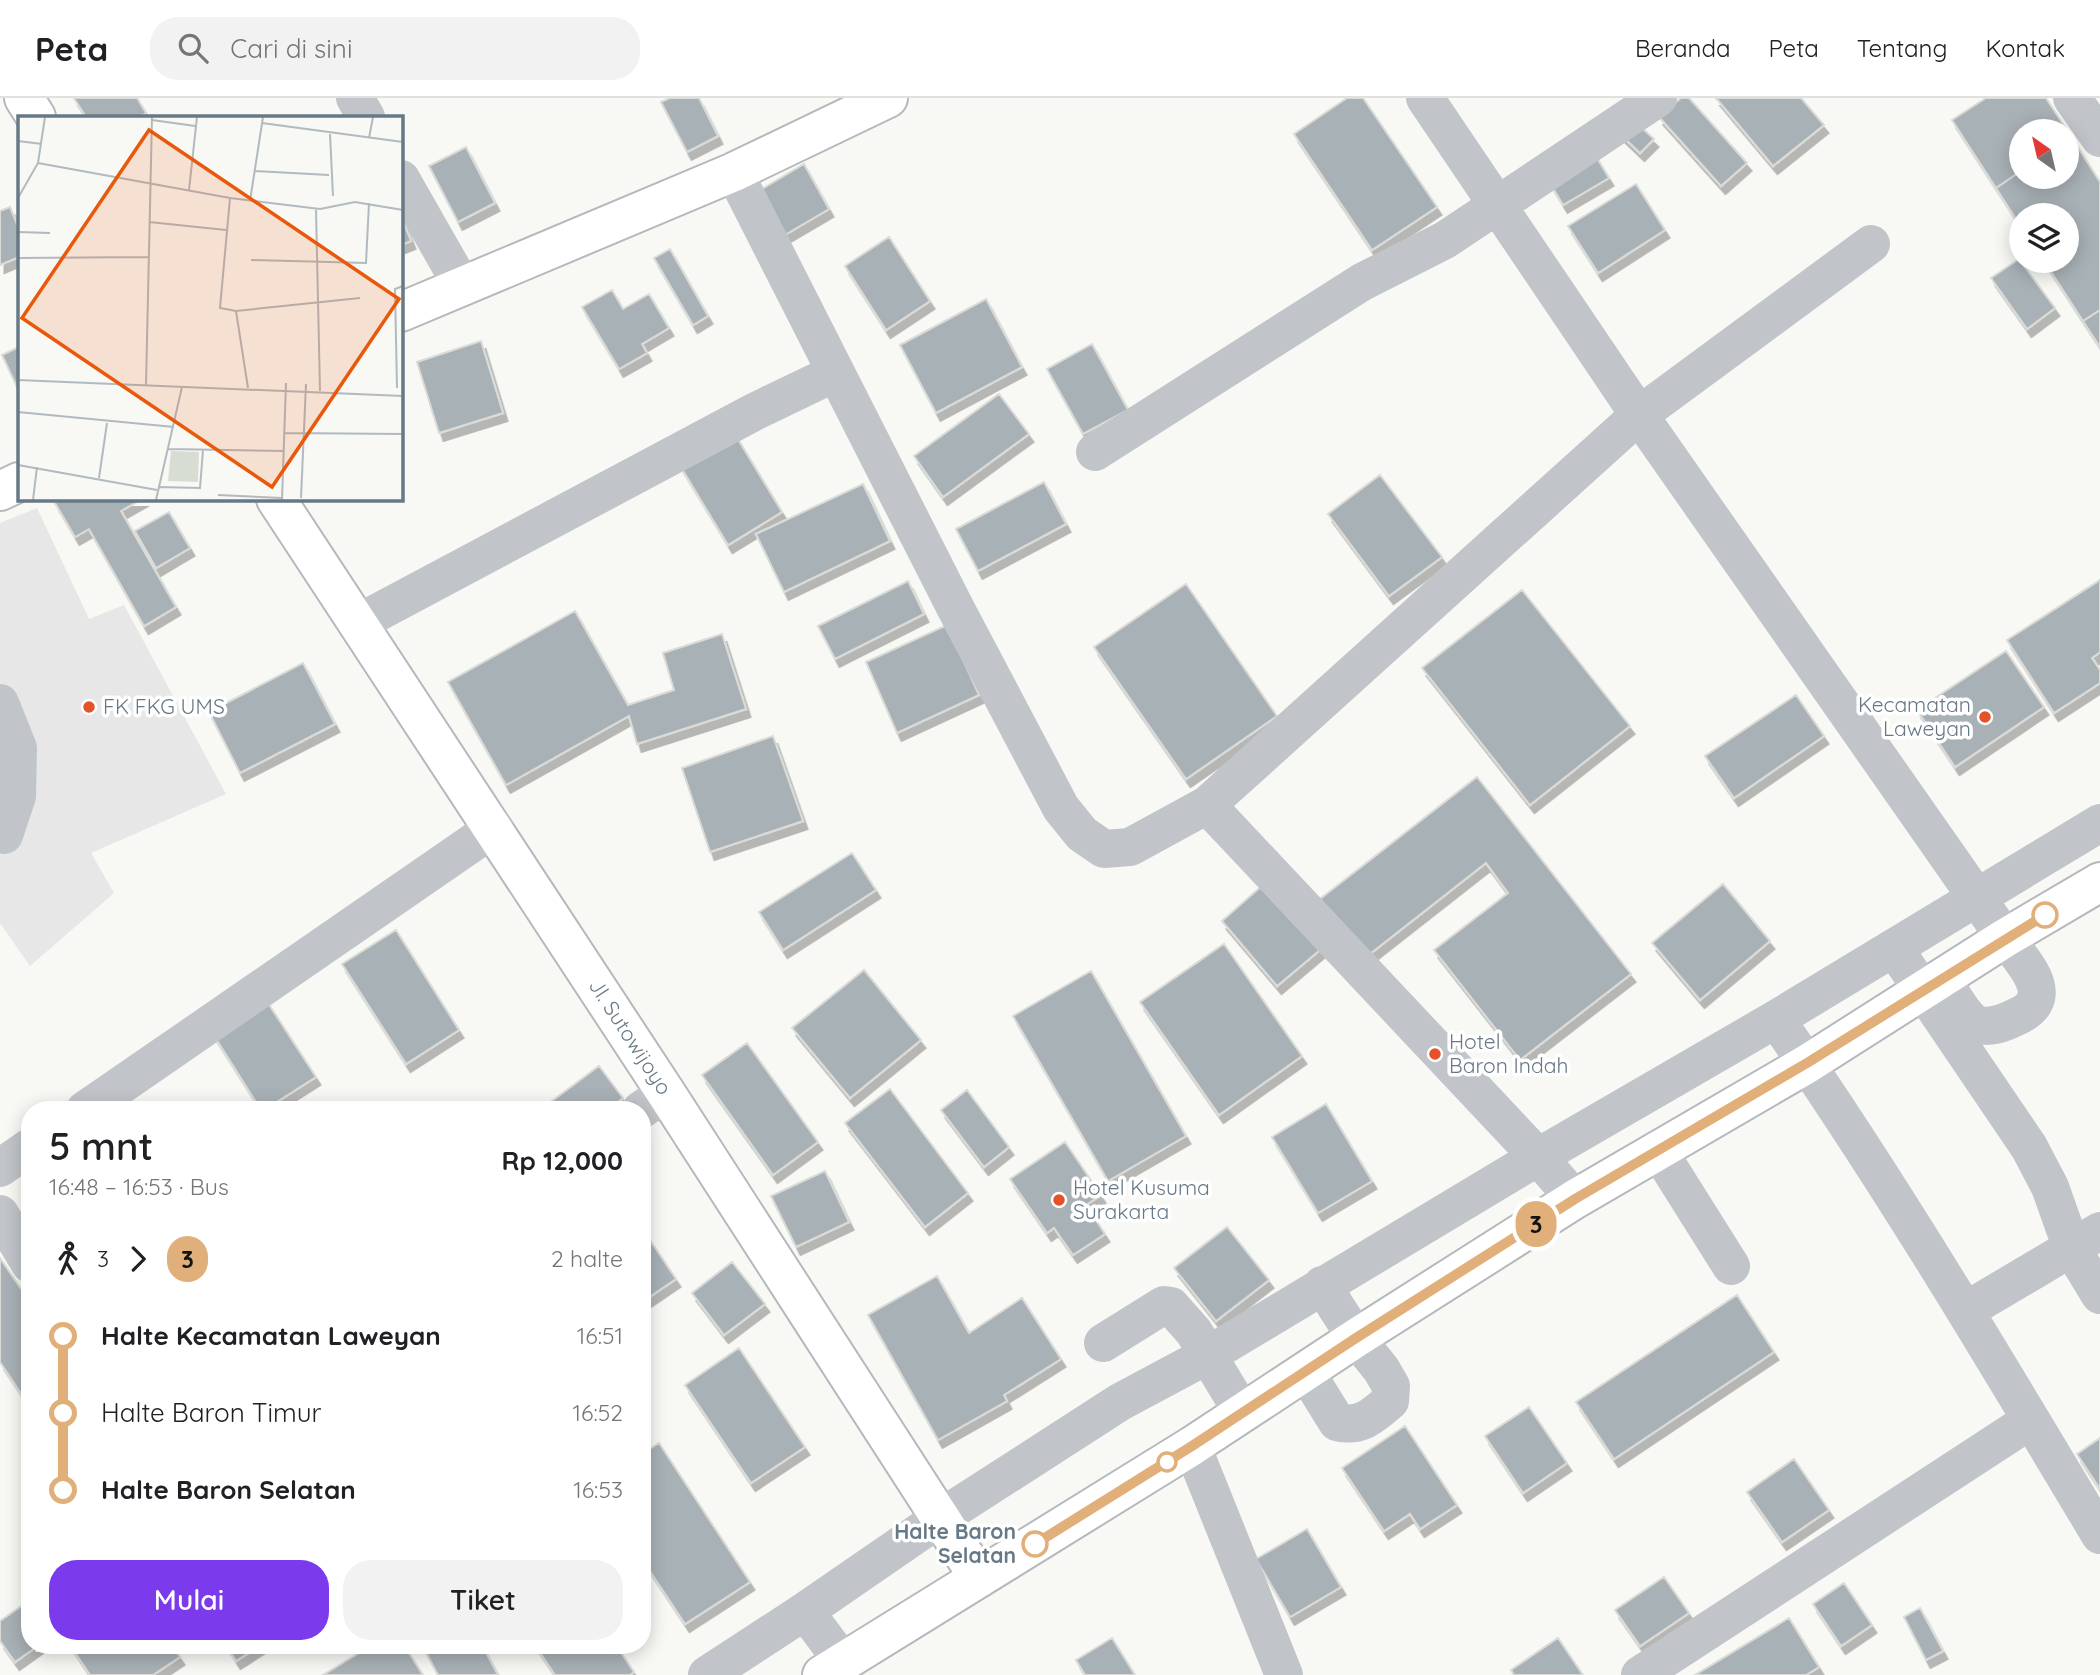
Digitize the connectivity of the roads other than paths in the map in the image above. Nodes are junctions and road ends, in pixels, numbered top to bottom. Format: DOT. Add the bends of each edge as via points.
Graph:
graph roads {
  1 [pos="24,98"];
  2 [pos="355,98"];
  3 [pos="1426,98"];
  4 [pos="1658,98"];
  5 [pos="2072,98"];
  6 [pos="867,103"];
  7 [pos="35,116"];
  8 [pos="365,116"];
  9 [pos="2100,138"];
  10 [pos="734,172"];
  11 [pos="402,181"];
  12 [pos="1498,204"];
  13 [pos="1871,244"];
  14 [pos="462,286"];
  15 [pos="402,312"];
  16 [pos="835,373"];
  17 [pos="1639,415"];
  18 [pos="1095,452"];
  19 [pos="18,482"];
  20 [pos="0,491"];
  21 [pos="277,500"];
  22 [pos="358,623"];
  23 [pos="0,702"];
  24 [pos="1207,805"];
  25 [pos="2100,823"];
  26 [pos="494,828"];
  27 [pos="4,835"];
  28 [pos="2100,882"];
  29 [pos="1977,898"];
  30 [pos="2005,939"];
  31 [pos="1894,948"];
  32 [pos="1932,984"];
  33 [pos="1776,1019"];
  34 [pos="1807,1063"];
  35 [pos="98,1101"];
  36 [pos="654,1101"];
  37 [pos="1658,1150"];
  38 [pos="21,1153"];
  39 [pos="1538,1157"];
  40 [pos="0,1168"];
  41 [pos="1575,1199"];
  42 [pos="0,1214"];
  43 [pos="2086,1240"];
  44 [pos="21,1249"];
  45 [pos="1731,1266"];
  46 [pos="1322,1285"];
  47 [pos="2100,1295"];
  48 [pos="1965,1311"];
  49 [pos="1356,1338"];
  50 [pos="1103,1343"];
  51 [pos="1208,1356"];
  52 [pos="1306,1372"];
  53 [pos="1242,1412"];
  54 [pos="2031,1420"];
  55 [pos="1192,1446"];
  56 [pos="940,1518"];
  57 [pos="2100,1535"];
  58 [pos="979,1578"];
  59 [pos="806,1611"];
  60 [pos="833,1668"];
  61 [pos="719,1672"];
  62 [pos="1284,1675"];
  63 [pos="1640,1675"];
  1 -- 7 [label="main road"];
  2 -- 8 [label="street"];
  3 -- 12 [label="street"];
  4 -- 12 [label="street"];
  5 -- 9 [label="street"];
  6 -- 10 [label="main road"];
  10 -- 14 [label="main road"];
  10 -- 16 [label="street"];
  11 -- 14 [label="street"];
  12 -- 17 [label="street"];
  12 -- 18 [label="street" via="1445,240 1362,282"];
  13 -- 17 [label="street"];
  14 -- 15 [label="main road"];
  16 -- 22 [label="street"];
  16 -- 24 [label="street" via="1061,808 1082,834 1104,849 1130,847"];
  17 -- 24 [label="street"];
  17 -- 29 [label="street"];
  19 -- 20 [label="main road"];
  21 -- 22 [label="main road, Jl. Sutowijoyo"];
  22 -- 26 [label="main road, Jl. Sutowijoyo"];
  23 -- 27 [label="street" via="18,748 17,796"];
  24 -- 39 [label="street"];
  25 -- 29 [label="street"];
  26 -- 35 [label="street"];
  26 -- 36 [label="main road, Jl. Sutowijoyo"];
  28 -- 30 [label="main road"];
  29 -- 30 [label="street"];
  29 -- 31 [label="street"];
  30 -- 32 [label="main road"];
  30 -- 32 [label="street" via="2031,972 2037,989 2034,1004 2022,1015 1998,1025 1978,1024"];
  31 -- 32 [label="street"];
  31 -- 33 [label="street"];
  32 -- 34 [label="main road"];
  32 -- 43 [label="street" via="2050,1187"];
  33 -- 34 [label="street"];
  33 -- 39 [label="street"];
  34 -- 37 [label="main road"];
  34 -- 48 [label="street"];
  36 -- 56 [label="main road, Jl. Sutowijoyo"];
  37 -- 41 [label="main road"];
  37 -- 45 [label="street"];
  38 -- 40 [label="street"];
  39 -- 41 [label="street"];
  39 -- 46 [label="street"];
  41 -- 49 [label="main road"];
  42 -- 44 [label="street"];
  43 -- 47 [label="street"];
  43 -- 48 [label="street"];
  46 -- 49 [label="street"];
  46 -- 51 [label="street"];
  48 -- 54 [label="street"];
  49 -- 52 [label="main road"];
  49 -- 52 [label="street" via="1391,1386 1390,1401 1370,1418 1357,1424 1338,1422"];
  50 -- 51 [label="street" via="1164,1305 1176,1310"];
  51 -- 53 [label="street"];
  51 -- 56 [label="street" via="1120,1402"];
  52 -- 53 [label="main road"];
  53 -- 55 [label="main road"];
  54 -- 57 [label="street"];
  54 -- 63 [label="street"];
  55 -- 58 [label="main road"];
  55 -- 62 [label="street"];
  56 -- 58 [label="main road, Jl. Sutowijoyo"];
  56 -- 59 [label="street"];
  58 -- 60 [label="main road"];
  59 -- 60 [label="street"];
  59 -- 61 [label="street"];
}
